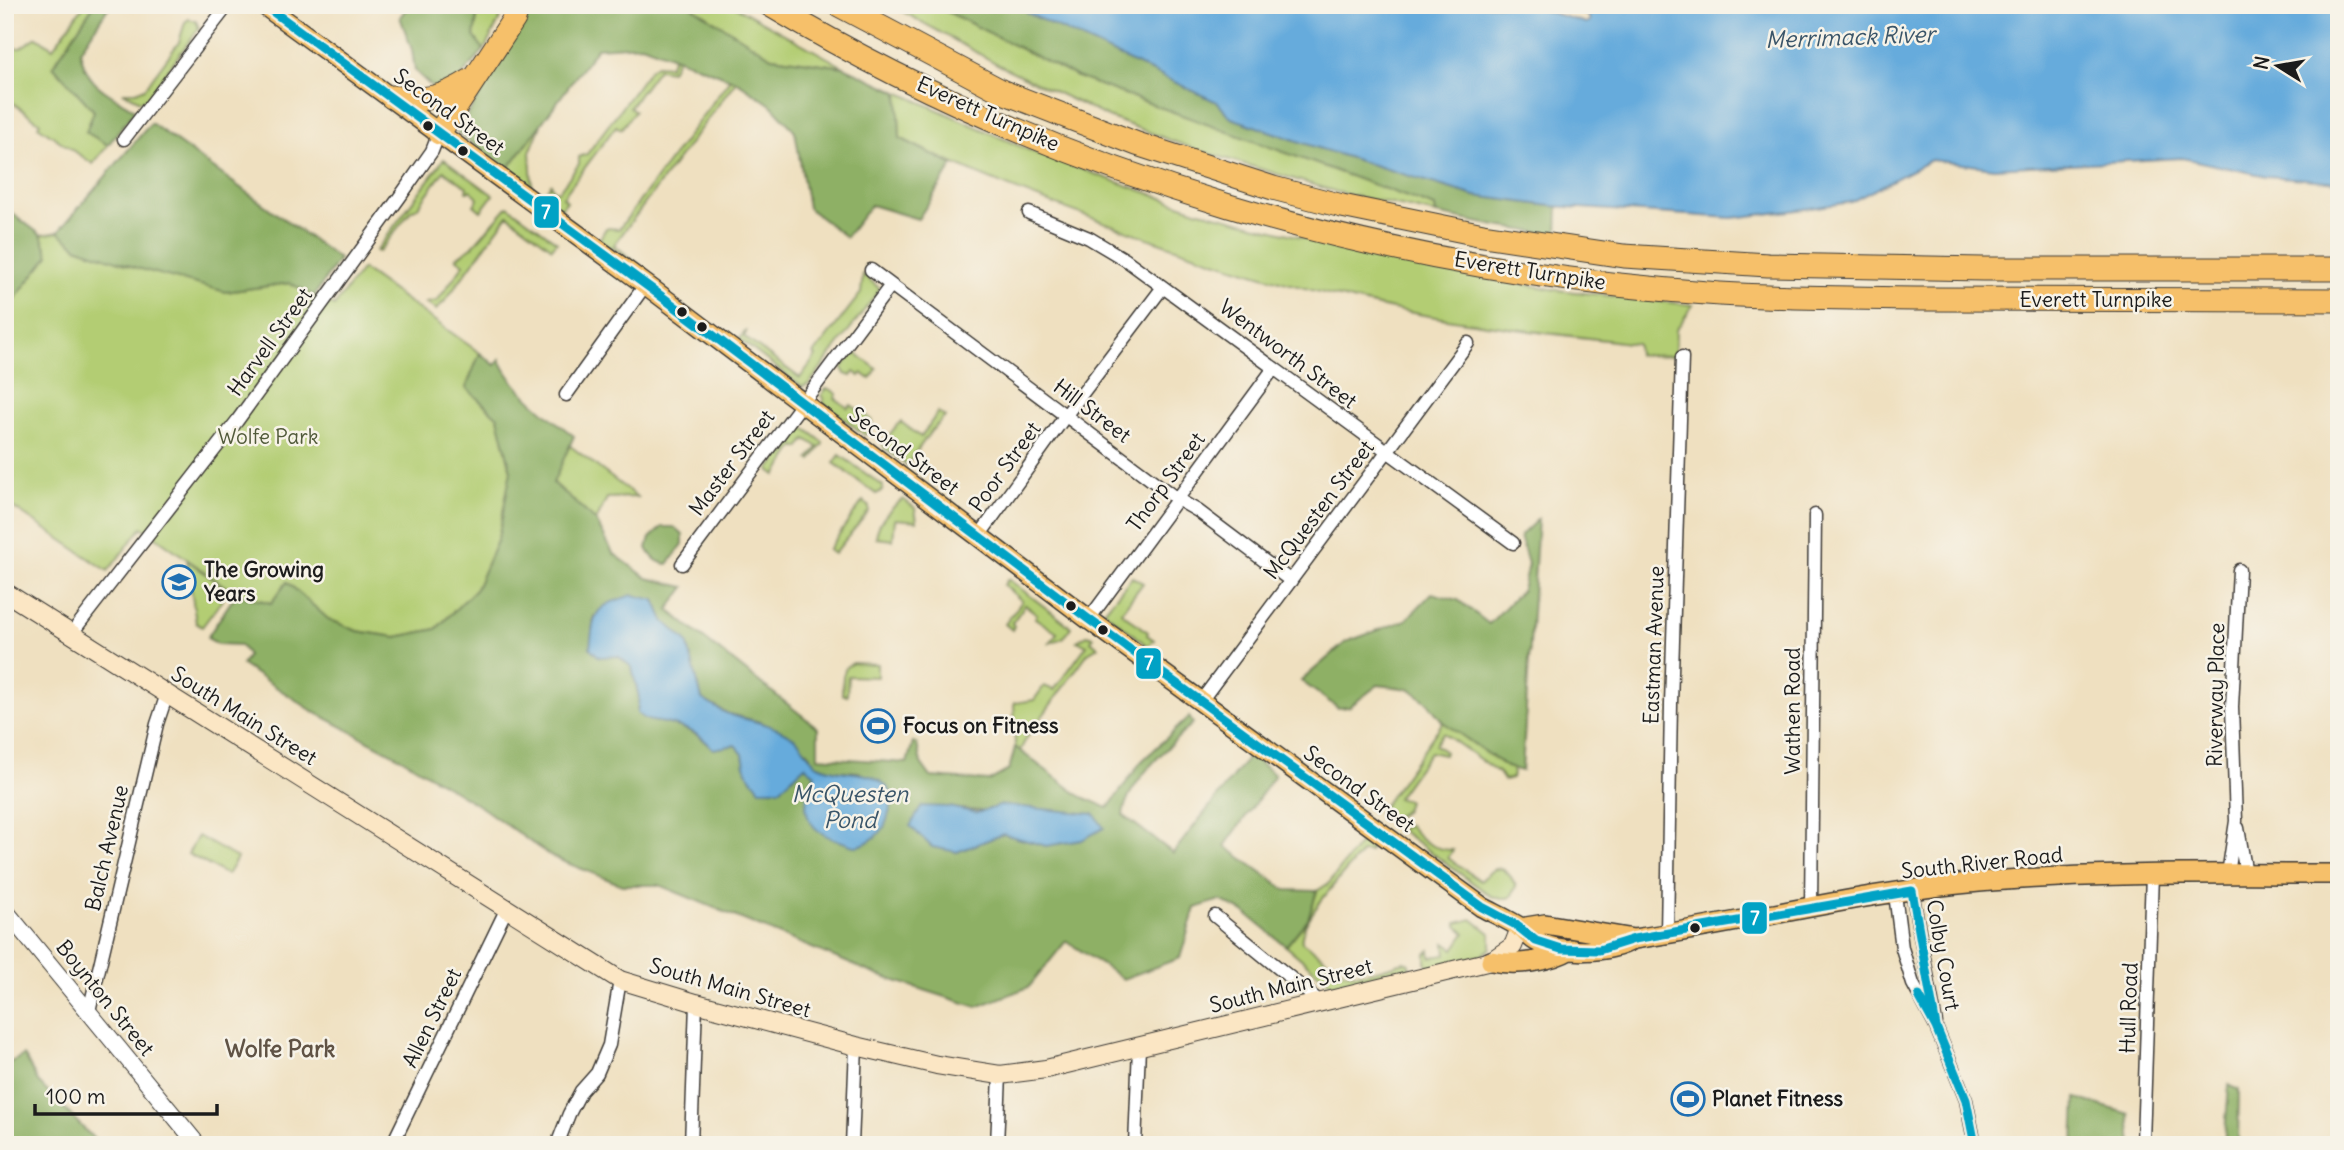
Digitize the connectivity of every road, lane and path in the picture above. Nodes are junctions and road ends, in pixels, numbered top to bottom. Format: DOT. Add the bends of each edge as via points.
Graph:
graph roads {
  1 [pos="228,5"];
  2 [pos="264,5"];
  3 [pos="519,5"];
  4 [pos="771,5"];
  5 [pos="839,5"];
  6 [pos="852,5"];
  7 [pos="474,78"];
  8 [pos="1003,92"];
  9 [pos="392,97"];
  10 [pos="439,134"];
  11 [pos="124,139"];
  12 [pos="1029,213"];
  13 [pos="2339,269"];
  14 [pos="871,270"];
  15 [pos="646,284"];
  16 [pos="891,285"];
  17 [pos="1163,287"];
  18 [pos="2339,300"];
  19 [pos="1468,343"];
  20 [pos="1682,357"];
  21 [pos="1274,368"];
  22 [pos="566,395"];
  23 [pos="802,402"];
  24 [pos="1066,415"];
  25 [pos="1388,450"];
  26 [pos="1177,499"];
  27 [pos="1815,515"];
  28 [pos="979,536"];
  29 [pos="1513,543"];
  30 [pos="682,564"];
  31 [pos="2239,570"];
  32 [pos="1291,581"];
  33 [pos="5,592"];
  34 [pos="1089,620"];
  35 [pos="71,634"];
  36 [pos="167,695"];
  37 [pos="1201,701"];
  38 [pos="2152,874"];
  39 [pos="2237,874"];
  40 [pos="2339,874"];
  41 [pos="1903,892"];
  42 [pos="507,908"];
  43 [pos="1811,908"];
  44 [pos="5,910"];
  45 [pos="1215,916"];
  46 [pos="1520,928"];
  47 [pos="1667,934"];
  48 [pos="1634,939"];
  49 [pos="1572,949"];
  50 [pos="1491,961"];
  51 [pos="620,980"];
  52 [pos="1320,1002"];
  53 [pos="696,1003"];
  54 [pos="89,1010"];
  55 [pos="1936,1027"];
  56 [pos="856,1046"];
  57 [pos="1139,1046"];
  58 [pos="1000,1075"];
  59 [pos="2143,1142"];
  60 [pos="198,1145"];
  61 [pos="392,1145"];
  62 [pos="557,1145"];
  63 [pos="691,1145"];
  64 [pos="852,1145"];
  65 [pos="997,1145"];
  66 [pos="1135,1145"];
  67 [pos="1975,1145"];
  1 -- 11 [label="street"];
  2 -- 9 [label="main road, Second Street"];
  3 -- 7 [label="highway"];
  4 -- 18 [label="highway, Everett Turnpike" via="955,101 1136,176 1289,223 1440,258 1610,284 1724,294"];
  5 -- 8 [label="highway, Everett Turnpike"];
  6 -- 8 [label="highway"];
  7 -- 9 [label="highway" via="453,91 421,101"];
  7 -- 10 [label="highway"];
  8 -- 13 [label="highway, Everett Turnpike" via="1136,144 1273,188 1412,222 1581,250 1768,265"];
  9 -- 10 [label="main road, Second Street"];
  10 -- 15 [label="main road, Second Street"];
  10 -- 35 [label="street, Harvell Street" via="400,198 237,421"];
  12 -- 17 [label="street, Wentworth Street" via="1102,244"];
  14 -- 16 [label="street, Hill Street"];
  15 -- 22 [label="street"];
  15 -- 23 [label="main road, Second Street"];
  16 -- 23 [label="street, Master Street"];
  16 -- 24 [label="street, Hill Street"];
  17 -- 21 [label="street, Wentworth Street"];
  17 -- 24 [label="street, Poor Street"];
  19 -- 25 [label="street, McQuesten Street"];
  20 -- 47 [label="street, Eastman Avenue"];
  21 -- 25 [label="street, Wentworth Street"];
  21 -- 26 [label="street, Thorp Street"];
  23 -- 28 [label="main road, Second Street"];
  23 -- 30 [label="street, Master Street"];
  24 -- 26 [label="street, Hill Street"];
  24 -- 28 [label="street, Poor Street"];
  25 -- 29 [label="street, Wentworth Street"];
  25 -- 32 [label="street, McQuesten Street"];
  26 -- 32 [label="street, Hill Street"];
  26 -- 34 [label="street, Thorp Street"];
  27 -- 43 [label="street, Wathen Road"];
  28 -- 34 [label="main road, Second Street"];
  31 -- 39 [label="street, Riverway Place" via="2232,707"];
  32 -- 37 [label="street, McQuesten Street"];
  33 -- 35 [label="main road, South Main Street"];
  34 -- 37 [label="main road, Second Street"];
  35 -- 36 [label="main road, South Main Street"];
  36 -- 42 [label="main road, South Main Street"];
  36 -- 54 [label="street, Balch Avenue" via="156,724"];
  37 -- 46 [label="main road, Second Street" via="1482,907"];
  38 -- 39 [label="main road, South River Road"];
  38 -- 41 [label="main road, South River Road" via="1979,882"];
  38 -- 59 [label="street, Hull Road"];
  39 -- 40 [label="main road, South River Road"];
  41 -- 43 [label="main road, South River Road"];
  41 -- 55 [label="street, Colby Court"];
  41 -- 55 [label="street, Colby Court" via="1902,948 1913,984"];
  42 -- 51 [label="main road, South Main Street"];
  42 -- 61 [label="street, Allen Street"];
  43 -- 47 [label="main road, South River Road"];
  44 -- 54 [label="street, Boynton Street"];
  45 -- 52 [label="street"];
  46 -- 48 [label="main road, South River Road" via="1545,924"];
  46 -- 49 [label="main road, South River Road" via="1541,943"];
  46 -- 50 [label="main road, South Main Street" via="1513,946"];
  47 -- 48 [label="main road, South River Road"];
  48 -- 49 [label="main road, South River Road" via="1602,950"];
  49 -- 50 [label="main road" via="1548,959"];
  50 -- 52 [label="main road, South Main Street"];
  51 -- 53 [label="main road, South Main Street"];
  51 -- 62 [label="street" via="610,1045 597,1073 581,1091"];
  52 -- 57 [label="main road, South Main Street"];
  53 -- 56 [label="main road, South Main Street"];
  53 -- 63 [label="street"];
  54 -- 60 [label="street, Boynton Street"];
  55 -- 67 [label="street, Colby Court" via="1966,1100"];
  56 -- 58 [label="main road, South Main Street"];
  56 -- 64 [label="street"];
  57 -- 58 [label="main road, South Main Street" via="1046,1069"];
  57 -- 66 [label="street"];
  58 -- 65 [label="street"];
}
